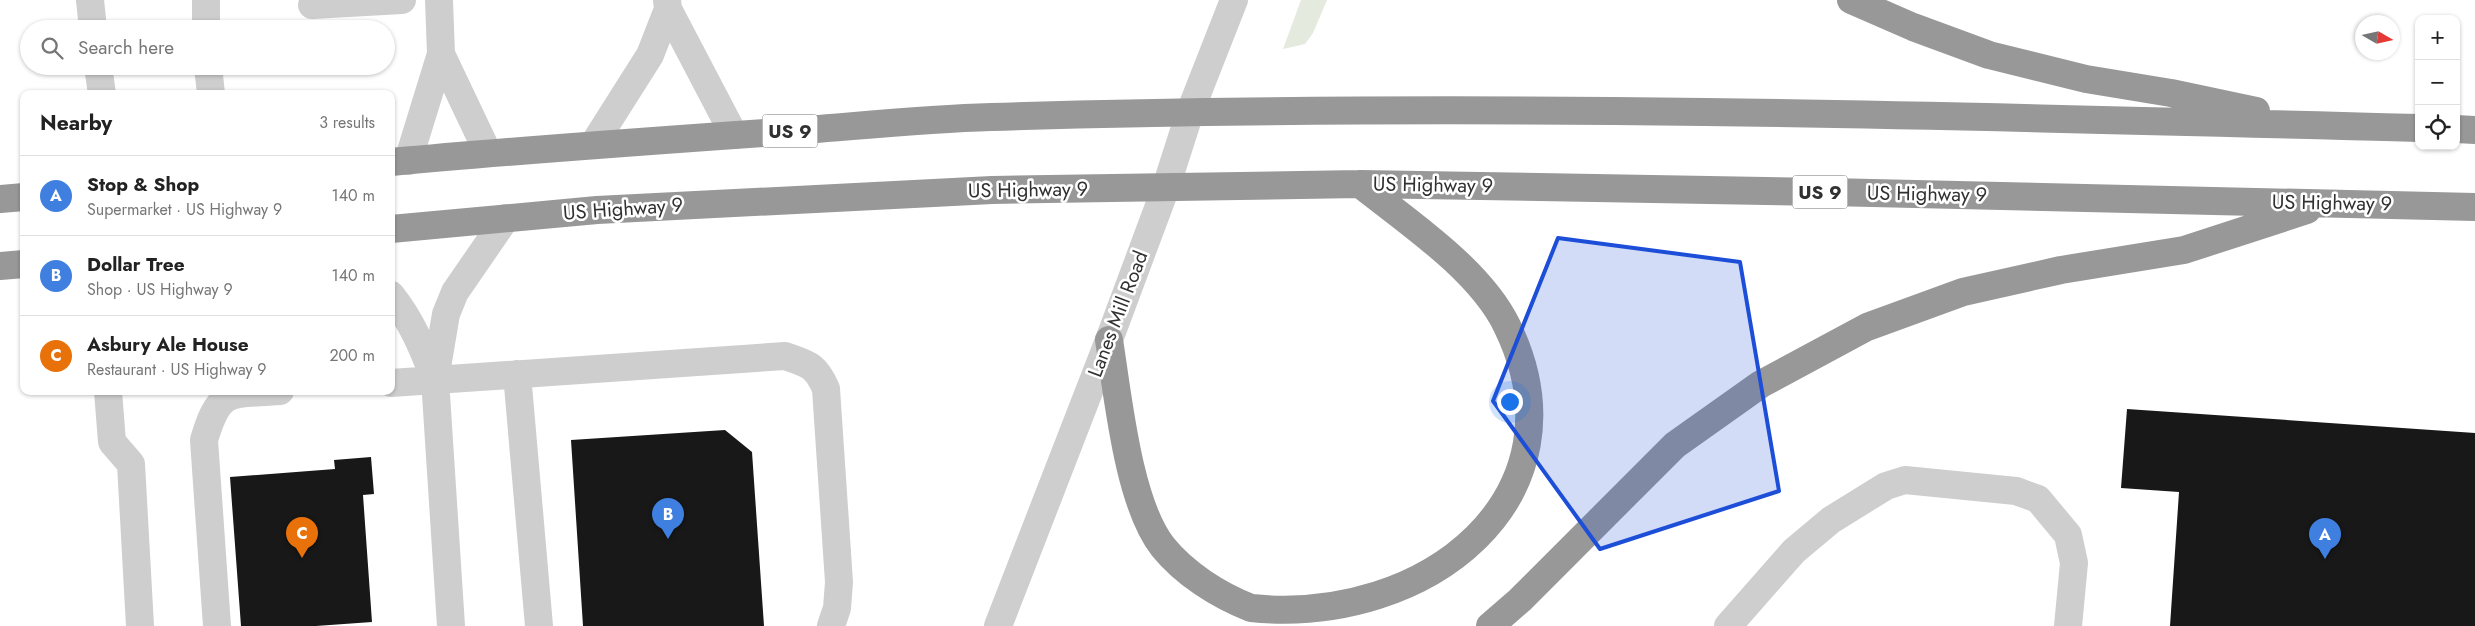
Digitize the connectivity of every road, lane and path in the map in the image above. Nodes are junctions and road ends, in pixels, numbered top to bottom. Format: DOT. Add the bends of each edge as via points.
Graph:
graph roads {
  1 [pos="90,0"];
  2 [pos="206,0"];
  3 [pos="402,0"];
  4 [pos="439,0"];
  5 [pos="1234,0"];
  6 [pos="1851,0"];
  7 [pos="668,5"];
  8 [pos="312,6"];
  9 [pos="93,20"];
  10 [pos="206,20"];
  11 [pos="441,54"];
  12 [pos="99,75"];
  13 [pos="209,75"];
  14 [pos="101,90"];
  15 [pos="211,90"];
  16 [pos="1190,112"];
  17 [pos="2321,125"];
  18 [pos="2415,128"];
  19 [pos="2460,129"];
  20 [pos="2475,130"];
  21 [pos="734,135"];
  22 [pos="593,145"];
  23 [pos="488,153"];
  24 [pos="400,161"];
  25 [pos="1360,184"];
  26 [pos="1166,187"];
  27 [pos="20,197"];
  28 [pos="0,199"];
  29 [pos="2328,203"];
  30 [pos="2475,207"];
  31 [pos="506,218"];
  32 [pos="395,229"];
  33 [pos="20,264"];
  34 [pos="0,266"];
  35 [pos="395,300"];
  36 [pos="1109,340"];
  37 [pos="517,374"];
  38 [pos="435,380"];
  39 [pos="395,383"];
  40 [pos="108,395"];
  41 [pos="230,395"];
  42 [pos="140,626"];
  43 [pos="217,626"];
  44 [pos="451,626"];
  45 [pos="539,626"];
  46 [pos="831,626"];
  47 [pos="998,626"];
  48 [pos="1490,626"];
  49 [pos="1728,626"];
  50 [pos="2068,626"];
  1 -- 9 [label="street"];
  2 -- 10 [label="street"];
  3 -- 8 [label="street"];
  4 -- 11 [label="street"];
  5 -- 16 [label="street, Lanes Mill Road"];
  6 -- 17 [label="highway" via="1990,55 2086,78"];
  7 -- 21 [label="street"];
  7 -- 22 [label="street" via="650,55"];
  11 -- 23 [label="street"];
  11 -- 24 [label="street"];
  12 -- 14 [label="street"];
  13 -- 15 [label="street"];
  16 -- 17 [label="highway, US 9" via="1374,110 1804,114"];
  16 -- 21 [label="highway, US 9" via="984,117"];
  16 -- 26 [label="street, Lanes Mill Road"];
  17 -- 18 [label="highway, US 9"];
  19 -- 20 [label="highway"];
  21 -- 22 [label="highway, US 9"];
  22 -- 23 [label="highway, US 9"];
  23 -- 24 [label="highway, US 9"];
  25 -- 26 [label="highway, US Highway 9 / US 9"];
  25 -- 29 [label="highway, US Highway 9 / US 9"];
  25 -- 36 [label="highway" via="1451,257 1488,297 1507,325 1524,370 1530,412 1526,460 1509,508 1479,553 1443,586 1411,604 1371,617 1321,623 1271,615 1231,600 1185,570 1162,545 1140,502 1125,438"];
  26 -- 31 [label="highway, US Highway 9 / US 9" via="953,192"];
  26 -- 36 [label="street, Lanes Mill Road"];
  27 -- 28 [label="highway"];
  29 -- 30 [label="highway, US Highway 9 / US 9"];
  29 -- 48 [label="highway" via="2184,250 2061,270 1963,292 1868,327 1761,384 1675,445"];
  31 -- 32 [label="highway, US Highway 9 / US 9"];
  31 -- 38 [label="street" via="472,266 449,307"];
  33 -- 34 [label="highway"];
  35 -- 38 [label="street" via="421,342"];
  36 -- 47 [label="street, Lanes Mill Road"];
  37 -- 38 [label="street"];
  37 -- 45 [label="street"];
  37 -- 46 [label="street" via="784,356 820,372 826,389 839,582"];
  38 -- 39 [label="street"];
  38 -- 44 [label="street"];
  40 -- 42 [label="street" via="112,442 131,464"];
  41 -- 43 [label="street" via="220,402 210,419 204,440"];
  49 -- 50 [label="street" via="1794,551 1831,520 1886,486 1905,480 2016,490 2038,499 2068,535 2074,563"];
}
